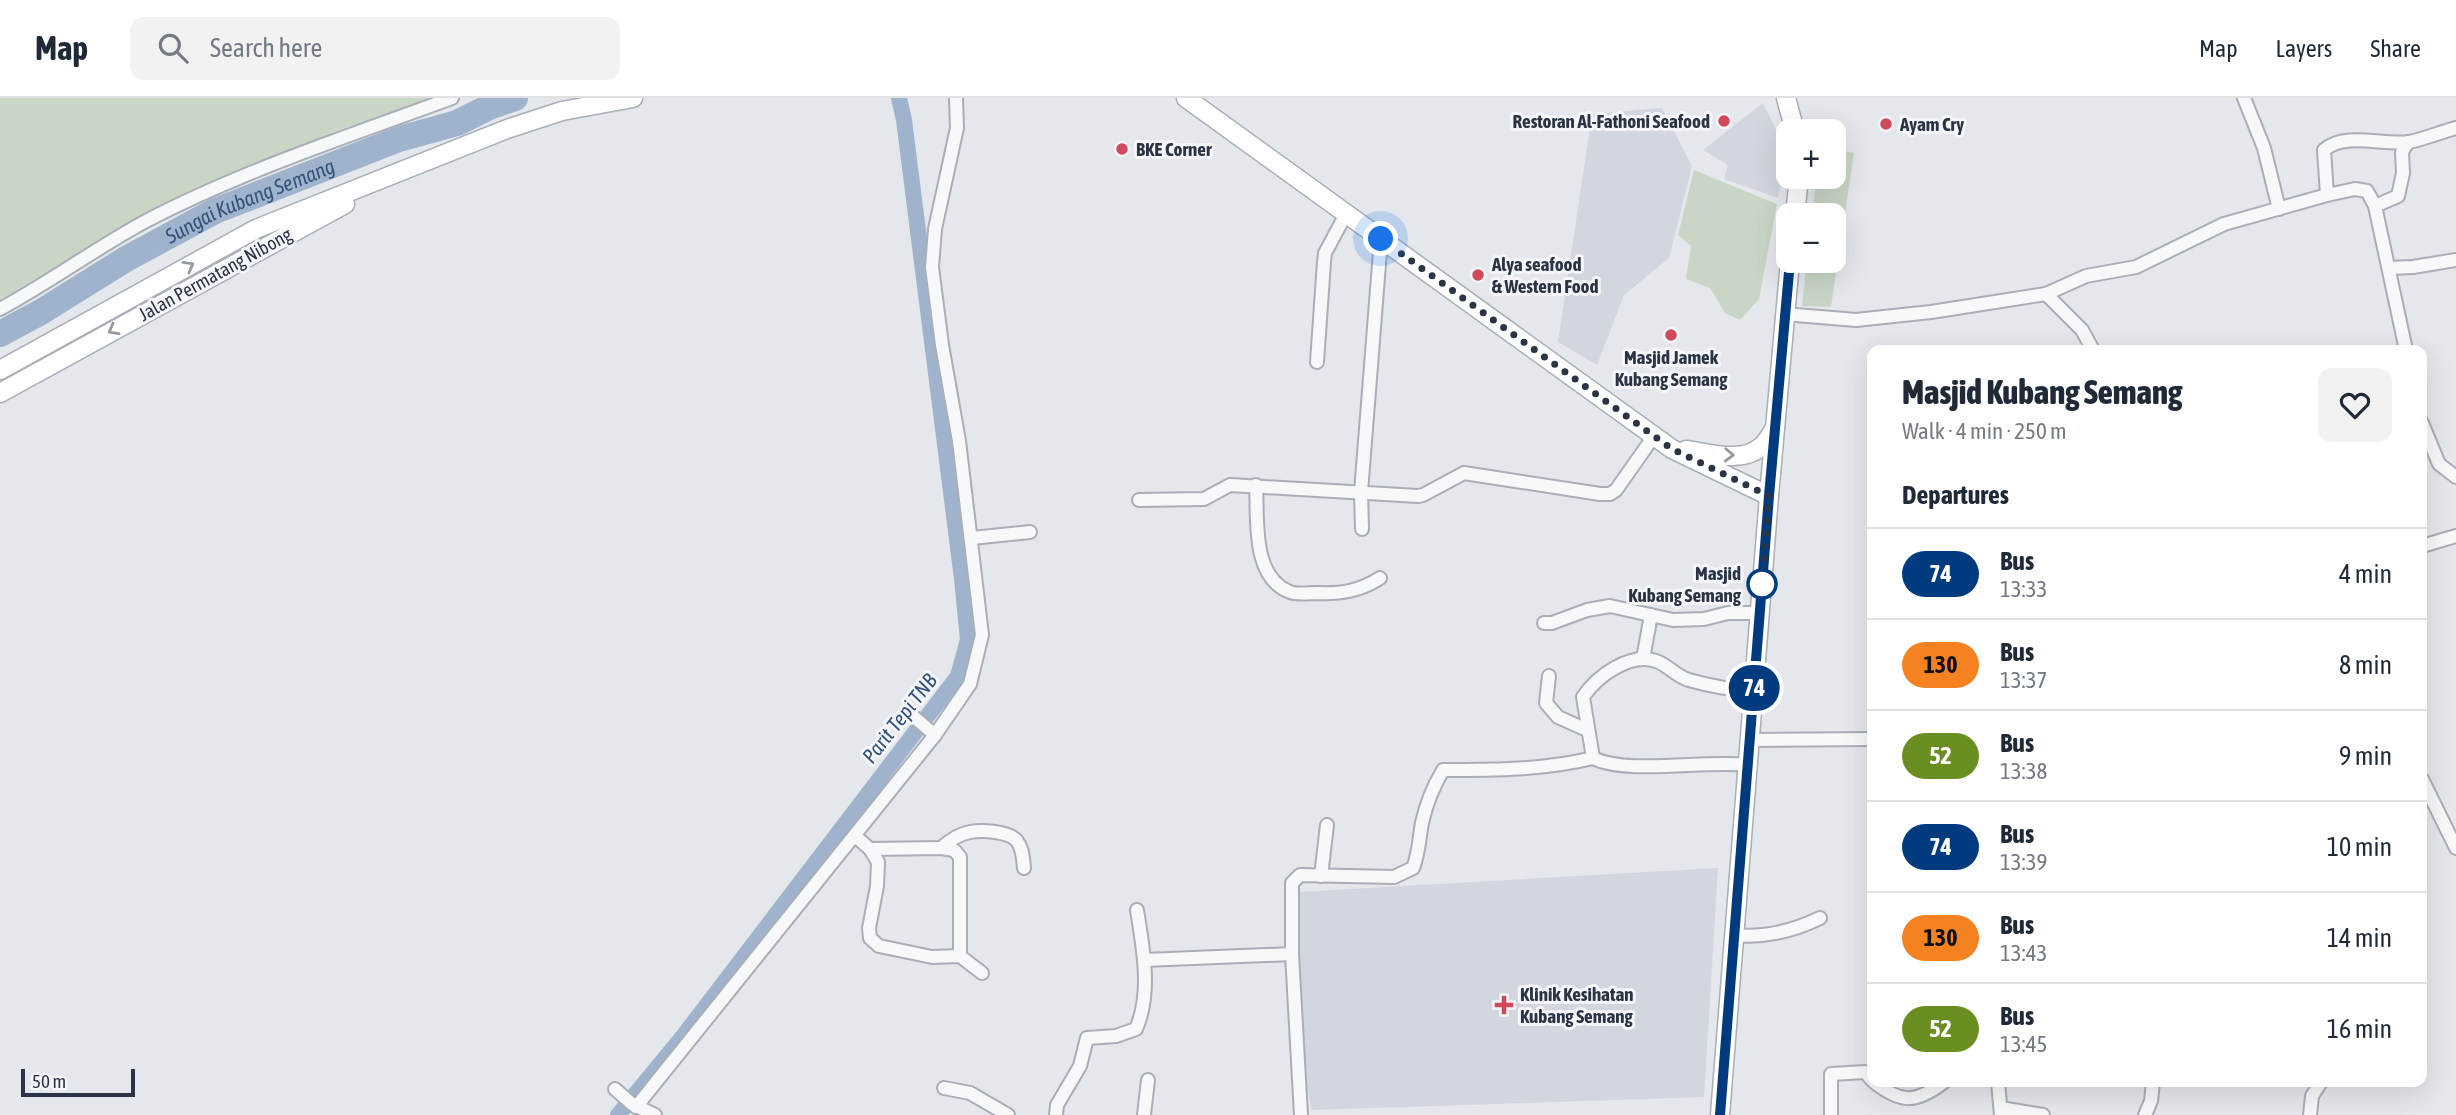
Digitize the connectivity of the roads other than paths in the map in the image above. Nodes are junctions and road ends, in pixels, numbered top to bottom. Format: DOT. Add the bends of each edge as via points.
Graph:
graph roads {
  1 [pos="452,98"];
  2 [pos="633,98"];
  3 [pos="956,98"];
  4 [pos="1186,98"];
  5 [pos="1786,98"];
  6 [pos="2244,98"];
  7 [pos="1792,119"];
  8 [pos="2456,128"];
  9 [pos="2408,142"];
  10 [pos="432,158"];
  11 [pos="2327,195"];
  12 [pos="2375,206"];
  13 [pos="2279,209"];
  14 [pos="1346,214"];
  15 [pos="1381,239"];
  16 [pos="2456,260"];
  17 [pos="2389,268"];
  18 [pos="1789,273"];
  19 [pos="2046,294"];
  20 [pos="0,309"];
  21 [pos="1784,314"];
  22 [pos="2091,345"];
  23 [pos="2405,345"];
  24 [pos="1317,362"];
  25 [pos="0,370"];
  26 [pos="0,393"];
  27 [pos="1775,428"];
  28 [pos="1654,436"];
  29 [pos="2427,438"];
  30 [pos="1672,449"];
  31 [pos="2456,477"];
  32 [pos="1256,485"];
  33 [pos="1361,492"];
  34 [pos="1769,496"];
  35 [pos="1139,500"];
  36 [pos="1362,530"];
  37 [pos="1030,532"];
  38 [pos="2456,536"];
  39 [pos="972,538"];
  40 [pos="2427,545"];
  41 [pos="1380,578"];
  42 [pos="1760,614"];
  43 [pos="1651,615"];
  44 [pos="1544,623"];
  45 [pos="1643,659"];
  46 [pos="1549,676"];
  47 [pos="1754,691"];
  48 [pos="915,718"];
  49 [pos="1587,730"];
  50 [pos="934,733"];
  51 [pos="1867,739"];
  52 [pos="1750,740"];
  53 [pos="1593,758"];
  54 [pos="1748,765"];
  55 [pos="2427,787"];
  56 [pos="1326,825"];
  57 [pos="2451,826"];
  58 [pos="855,836"];
  59 [pos="941,848"];
  60 [pos="2456,848"];
  61 [pos="870,849"];
  62 [pos="1024,868"];
  63 [pos="1321,876"];
  64 [pos="1137,910"];
  65 [pos="1820,918"];
  66 [pos="1735,935"];
  67 [pos="1292,954"];
  68 [pos="960,956"];
  69 [pos="1145,960"];
  70 [pos="982,973"];
  71 [pos="1867,1074"];
  72 [pos="1148,1080"];
  73 [pos="1881,1087"];
  74 [pos="1938,1087"];
  75 [pos="1998,1087"];
  76 [pos="2152,1087"];
  77 [pos="2318,1087"];
  78 [pos="944,1088"];
  79 [pos="617,1091"];
  80 [pos="634,1105"];
  81 [pos="2001,1112"];
  82 [pos="654,1115"];
  83 [pos="1008,1115"];
  84 [pos="1056,1115"];
  85 [pos="1144,1115"];
  86 [pos="1301,1115"];
  87 [pos="1720,1115"];
  88 [pos="1831,1115"];
  89 [pos="2043,1115"];
  90 [pos="2145,1115"];
  91 [pos="2310,1115"];
  1 -- 20 [label="street" via="195,197 144,222"];
  2 -- 10 [label="main road, Jalan Permatang Nibong" via="562,111"];
  3 -- 39 [label="street" via="957,128 935,229 932,267"];
  4 -- 14 [label="main road"];
  5 -- 7 [label="main road"];
  6 -- 13 [label="street" via="2264,148"];
  8 -- 9 [label="street"];
  9 -- 11 [label="street" via="2371,139 2330,145 2324,150"];
  9 -- 12 [label="street" via="2402,152 2398,195"];
  25 -- 10 [label="main road, Jalan Permatang Nibong, one-way" via="256,229"];
  10 -- 26 [label="main road, Jalan Permatang Nibong, one-way"];
  11 -- 12 [label="street" via="2367,191"];
  11 -- 13 [label="street"];
  12 -- 17 [label="street"];
  13 -- 19 [label="street" via="2224,224 2136,267 2086,276"];
  14 -- 15 [label="main road"];
  14 -- 24 [label="street" via="1325,253"];
  15 -- 28 [label="main road"];
  15 -- 33 [label="street"];
  16 -- 17 [label="street"];
  17 -- 23 [label="street"];
  18 -- 21 [label="main road"];
  19 -- 21 [label="street" via="1856,320"];
  19 -- 22 [label="street"];
  21 -- 27 [label="main road"];
  30 -- 27 [label="main road, one-way" via="1734,457 1762,446"];
  27 -- 34 [label="main road"];
  28 -- 30 [label="main road"];
  28 -- 33 [label="street" via="1610,494 1464,473 1423,495"];
  29 -- 31 [label="street" via="2439,464"];
  30 -- 34 [label="main road"];
  32 -- 33 [label="street"];
  32 -- 35 [label="street" via="1230,485 1204,499"];
  32 -- 41 [label="street" via="1259,541 1271,580 1292,593 1343,594"];
  33 -- 36 [label="street"];
  34 -- 42 [label="main road"];
  37 -- 39 [label="street"];
  38 -- 40 [label="street"];
  39 -- 50 [label="street" via="982,635 970,684"];
  42 -- 43 [label="street" via="1728,613 1684,620"];
  42 -- 47 [label="main road"];
  43 -- 44 [label="street" via="1610,606"];
  43 -- 45 [label="street"];
  45 -- 47 [label="street" via="1657,661 1686,680"];
  45 -- 49 [label="street" via="1625,663 1592,684 1583,697"];
  46 -- 49 [label="street" via="1546,704 1558,718"];
  47 -- 52 [label="main road"];
  48 -- 50 [label="street"];
  49 -- 53 [label="street"];
  50 -- 58 [label="street"];
  51 -- 52 [label="street"];
  52 -- 54 [label="main road"];
  53 -- 54 [label="street" via="1632,765"];
  53 -- 63 [label="street" via="1561,766 1443,771 1432,789 1413,868 1394,877"];
  54 -- 66 [label="main road"];
  55 -- 57 [label="street"];
  56 -- 63 [label="street"];
  57 -- 60 [label="street"];
  58 -- 61 [label="street"];
  58 -- 80 [label="street"];
  59 -- 61 [label="street"];
  59 -- 62 [label="street" via="969,832 1010,835 1018,842"];
  59 -- 68 [label="street" via="954,850 960,857"];
  61 -- 68 [label="street" via="878,862 870,938 879,946 932,957"];
  63 -- 67 [label="street" via="1300,876 1292,883"];
  64 -- 69 [label="street"];
  65 -- 66 [label="street" via="1756,937"];
  66 -- 87 [label="main road"];
  67 -- 69 [label="street"];
  67 -- 86 [label="street"];
  68 -- 70 [label="street"];
  69 -- 84 [label="street" via="1142,1016 1136,1029 1087,1038 1080,1066 1057,1105"];
  71 -- 88 [label="street" via="1831,1074"];
  72 -- 85 [label="street"];
  73 -- 74 [label="street" via="1911,1100"];
  75 -- 81 [label="street"];
  76 -- 90 [label="street"];
  77 -- 91 [label="street"];
  78 -- 83 [label="street" via="970,1093"];
  79 -- 80 [label="street"];
  80 -- 82 [label="street"];
  81 -- 89 [label="street"];
}
